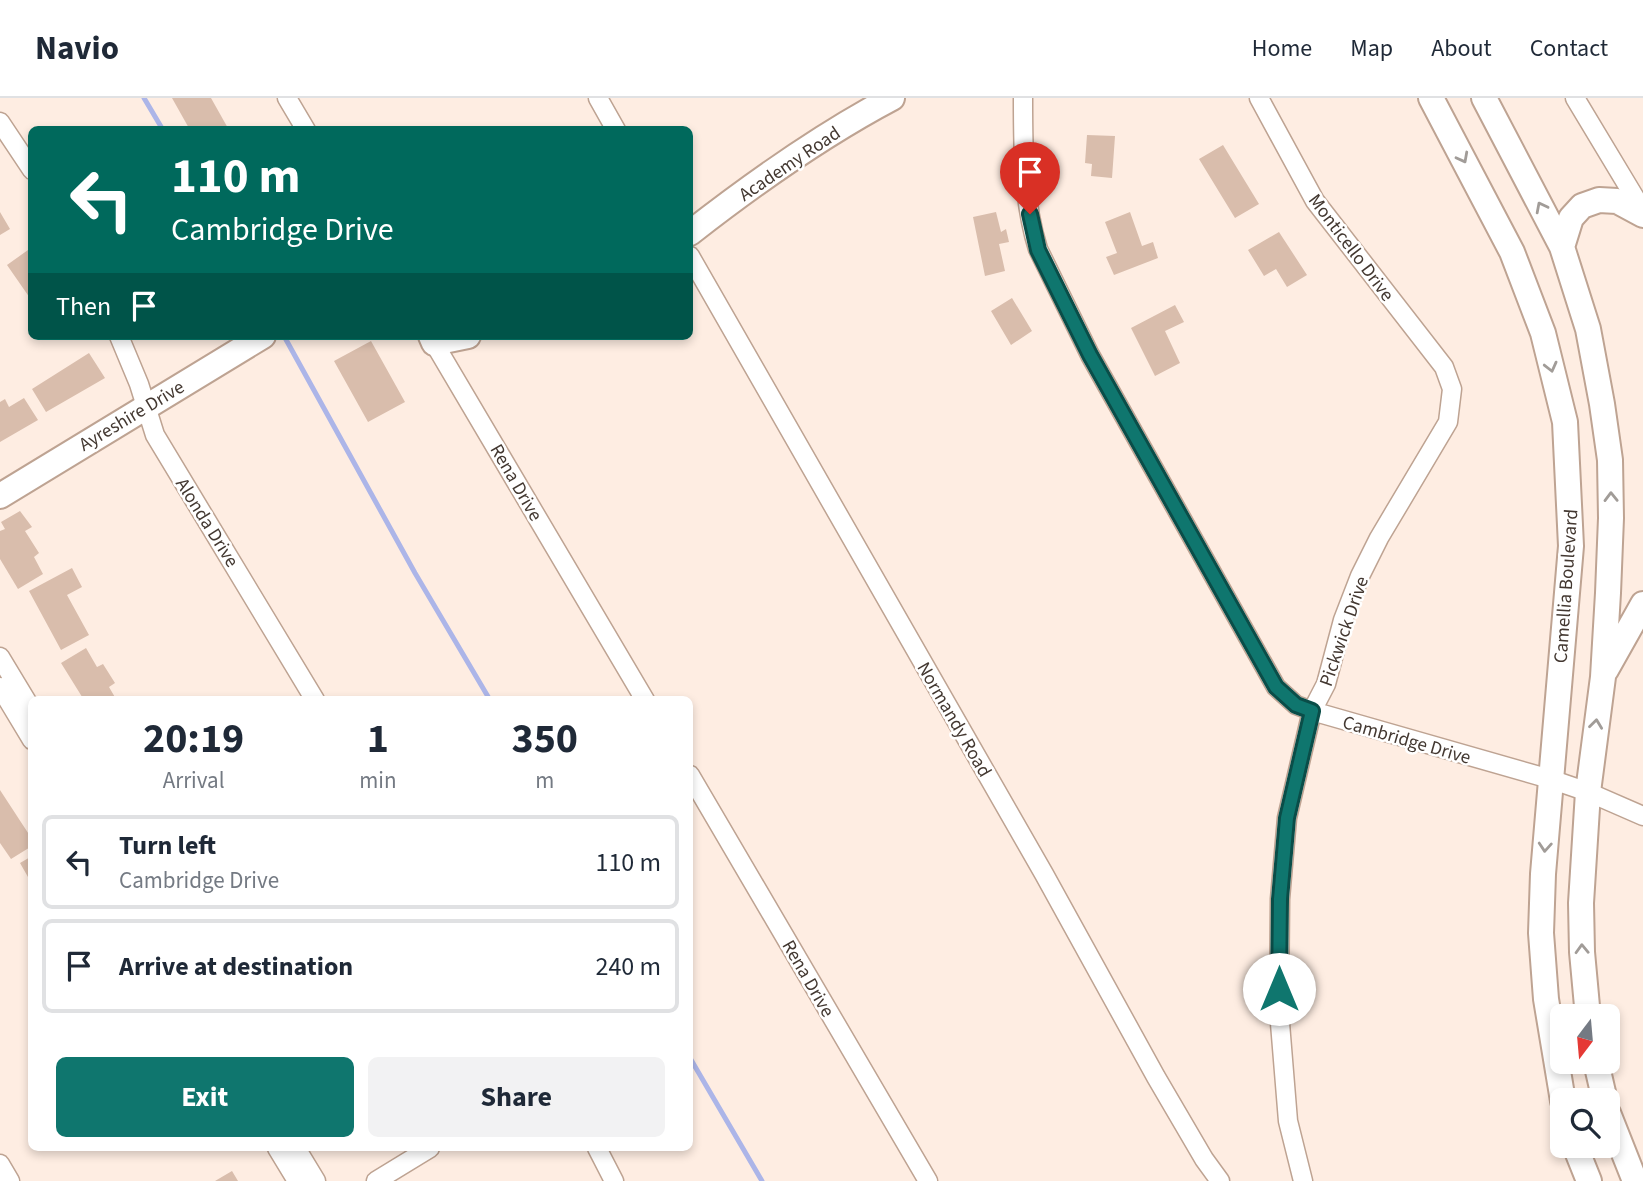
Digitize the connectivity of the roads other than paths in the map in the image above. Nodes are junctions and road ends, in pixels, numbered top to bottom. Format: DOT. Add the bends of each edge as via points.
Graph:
graph roads {
  1 [pos="288,98"];
  2 [pos="598,98"];
  3 [pos="892,98"];
  4 [pos="1023,98"];
  5 [pos="1259,98"];
  6 [pos="1431,98"];
  7 [pos="1484,98"];
  8 [pos="1575,98"];
  9 [pos="0,122"];
  10 [pos="304,126"];
  11 [pos="614,126"];
  12 [pos="28,164"];
  13 [pos="1643,213"];
  14 [pos="693,231"];
  15 [pos="1562,247"];
  16 [pos="693,261"];
  17 [pos="121,340"];
  18 [pos="256,340"];
  19 [pos="434,340"];
  20 [pos="1452,389"];
  21 [pos="146,406"];
  22 [pos="0,496"];
  23 [pos="1643,604"];
  24 [pos="0,657"];
  25 [pos="1603,677"];
  26 [pos="0,687"];
  27 [pos="313,696"];
  28 [pos="643,696"];
  29 [pos="28,702"];
  30 [pos="1312,711"];
  31 [pos="28,733"];
  32 [pos="1550,779"];
  33 [pos="693,780"];
  34 [pos="1588,792"];
  35 [pos="1643,816"];
  36 [pos="1587,1004"];
  37 [pos="1561,1088"];
  38 [pos="1620,1143"];
  39 [pos="279,1151"];
  40 [pos="298,1151"];
  41 [pos="425,1151"];
  42 [pos="599,1151"];
  43 [pos="1580,1158"];
  44 [pos="0,1164"];
  45 [pos="10,1181"];
  46 [pos="297,1181"];
  47 [pos="316,1181"];
  48 [pos="376,1181"];
  49 [pos="614,1181"];
  50 [pos="928,1181"];
  51 [pos="1220,1181"];
  52 [pos="1303,1181"];
  53 [pos="1589,1181"];
  54 [pos="1635,1181"];
  1 -- 10 [label="street"];
  2 -- 11 [label="street"];
  3 -- 14 [label="main road, Academy Road" via="770,172"];
  4 -- 30 [label="street, Cambridge Drive" via="1027,195 1038,250 1097,367 1276,687 1296,705"];
  5 -- 20 [label="street, Monticello Drive" via="1315,201 1444,367"];
  6 -- 32 [label="main road, Camellia Boulevard, one-way" via="1512,252 1543,333 1565,422 1571,546"];
  15 -- 7 [label="main road, one-way"];
  8 -- 13 [label="street"];
  9 -- 12 [label="street"];
  13 -- 15 [label="main road" via="1617,201 1599,200 1582,206 1571,218"];
  25 -- 15 [label="main road, one-way" via="1610,460 1588,329"];
  16 -- 51 [label="street, Normandy Road" via="1156,1077"];
  17 -- 21 [label="street, Alonda Drive"];
  18 -- 21 [label="main road, Ayreshire Drive"];
  19 -- 28 [label="street, Rena Drive"];
  20 -- 30 [label="street, Pickwick Drive" via="1448,422 1360,576 1326,684"];
  21 -- 22 [label="main road, Ayreshire Drive"];
  21 -- 27 [label="street, Alonda Drive" via="155,435"];
  23 -- 25 [label="main road"];
  24 -- 29 [label="street"];
  34 -- 25 [label="main road, one-way"];
  26 -- 31 [label="street"];
  30 -- 32 [label="street, Cambridge Drive"];
  30 -- 52 [label="street, Pickwick Drive" via="1287,818 1280,899 1279,1011 1287,1107"];
  32 -- 34 [label="street, Cambridge Drive"];
  32 -- 37 [label="main road, Camellia Boulevard, one-way" via="1542,966"];
  33 -- 50 [label="street, Rena Drive"];
  34 -- 35 [label="street, Cambridge Drive"];
  36 -- 34 [label="main road, one-way" via="1581,903"];
  38 -- 54 [label="main road"];
  39 -- 46 [label="street"];
  40 -- 47 [label="street"];
  41 -- 48 [label="street"];
  42 -- 49 [label="street"];
  43 -- 53 [label="main road"];
  44 -- 45 [label="street"];
}
